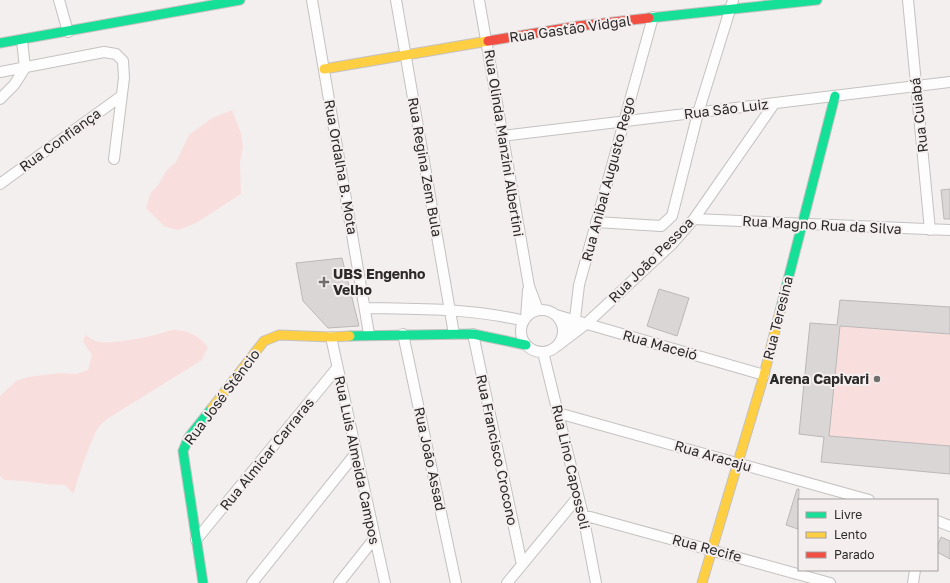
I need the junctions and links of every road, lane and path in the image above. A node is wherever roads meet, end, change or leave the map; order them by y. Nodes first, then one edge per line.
1 (59, 0) edge
2 (240, 0) edge
3 (312, 0) edge
4 (396, 0) edge
5 (479, 0) edge
6 (817, 0) edge
7 (908, 0) edge
8 (732, 5) edge
9 (653, 17) junction
10 (68, 32) junction
11 (22, 40) junction
12 (487, 41) junction
13 (0, 43) edge
14 (406, 55) junction
15 (25, 68) junction
16 (324, 69) junction
17 (0, 72) edge
18 (950, 82) edge
19 (916, 86) junction
20 (835, 96) junction
21 (120, 97) junction
22 (0, 99) edge
23 (774, 104) junction
24 (698, 113) junction
25 (624, 122) junction
26 (502, 136) junction
27 (114, 159) dead end
28 (0, 184) edge
29 (694, 219) junction
30 (596, 222) junction
31 (803, 224) junction
32 (930, 230) junction
33 (950, 230) edge
34 (528, 286) junction
35 (365, 308) junction
36 (449, 310) junction
37 (538, 310) junction
38 (556, 315) junction
39 (575, 319) junction
40 (525, 320) junction
41 (586, 324) junction
42 (369, 334) junction
43 (403, 334) junction
44 (454, 334) junction
45 (473, 334) junction
46 (331, 337) junction
47 (560, 342) junction
48 (526, 345) junction
49 (543, 352) junction
50 (337, 368) junction
51 (764, 375) junction
52 (558, 413) junction
53 (356, 453) junction
54 (737, 463) junction
55 (578, 497) junction
56 (865, 499) edge
57 (583, 515) junction
58 (374, 538) junction
59 (196, 540) junction
60 (712, 549) junction
61 (522, 565) junction
62 (916, 571) edge
63 (203, 583) edge
64 (252, 583) edge
65 (339, 583) edge
66 (385, 583) edge
67 (456, 583) edge
68 (507, 583) edge
69 (596, 583) edge
70 (702, 583) edge
71 (830, 583) edge
72 (914, 583) edge

1 - 10 street
2 - 10 street
3 - 16 street, Rua Ordalha B. Mota
4 - 14 street, Rua Regina Zem Bula
5 - 12 street, Rua Olinda Manzini Albertini
6 - 8 street, Rua Gastão Vidgal
7 - 19 street, Rua Cuiabá
8 - 9 street, Rua Gastão Vidgal
8 - 24 street
9 - 12 street, Rua Gastão Vidgal
9 - 25 street, Rua Anibal Augusto Rego
10 - 11 street
11 - 13 street
11 - 15 street
12 - 14 street, Rua Gastão Vidgal
12 - 26 street, Rua Olinda Manzini Albertini
14 - 16 street, Rua Gastão Vidgal
14 - 36 street, Rua Regina Zem Bula
15 - 17 street
15 - 21 street, Rua Confiança
15 - 22 street
16 - 35 street, Rua Ordalha B. Mota
18 - 19 street, Rua São Luiz
19 - 20 street, Rua São Luiz
19 - 32 street, Rua Cuiabá
20 - 23 street, Rua São Luiz
20 - 31 street, Rua Teresina
21 - 27 street, Rua Confiança
21 - 28 street, Rua Confiança
23 - 24 street, Rua São Luiz
23 - 29 street, Rua João Pessoa
24 - 25 street, Rua São Luiz
24 - 30 street
25 - 26 street, Rua São Luiz
25 - 30 street, Rua Anibal Augusto Rego
26 - 34 street, Rua Olinda Manzini Albertini
29 - 31 street, Rua Magno Rua da Silva
29 - 41 street, Rua João Pessoa
30 - 39 street, Rua Anibal Augusto Rego
31 - 32 street, Rua Magno Rua da Silva
31 - 51 street, Rua Teresina
32 - 33 street, Rua Magno Rua da Silva
34 - 37 street, Rua Olinda Manzini Albertini
34 - 40 street, Rua Olinda Manzini Albertini
35 - 36 street
35 - 42 street, Rua Ordalha B. Mota
36 - 40 street
36 - 44 street, Rua Regina Zem Bula
37 - 38 street
37 - 40 street
38 - 39 street, Rua Maceió
38 - 47 street
39 - 41 street, Rua Maceió
39 - 47 street, Rua Anibal Augusto Rego
40 - 48 street
41 - 47 street, Rua João Pessoa
41 - 51 street, Rua Maceió
42 - 43 street, Rua José Stêncio
42 - 46 street, Rua José Stêncio
43 - 44 street, Rua José Stêncio
43 - 67 street, Rua João Assad
44 - 45 street, Rua José Stêncio
45 - 48 street, Rua José Stêncio
45 - 61 street, Rua Francisco Crocono
46 - 50 street, Rua Luis Almeida Campos
46 - 59 street, Rua José Stêncio
47 - 49 street
48 - 49 street
49 - 52 street, Rua Lino Capossoli
50 - 53 street, Rua Luis Almeida Campos
50 - 59 street, Rua Almicar Carraras
51 - 54 street, Rua Teresina
52 - 54 street, Rua Aracaju
52 - 55 street, Rua Lino Capossoli
53 - 58 street, Rua Luis Almeida Campos
53 - 64 street
54 - 56 street, Rua Aracaju
54 - 60 street, Rua Teresina
55 - 57 street, Rua Lino Capossoli
55 - 61 street
57 - 60 street, Rua Recife
57 - 69 street, Rua Lino Capossoli
58 - 65 street
58 - 66 street, Rua Luis Almeida Campos
59 - 63 street, Rua José Stêncio
60 - 70 street, Rua Teresina
60 - 71 street, Rua Recife
61 - 68 street
62 - 72 street

